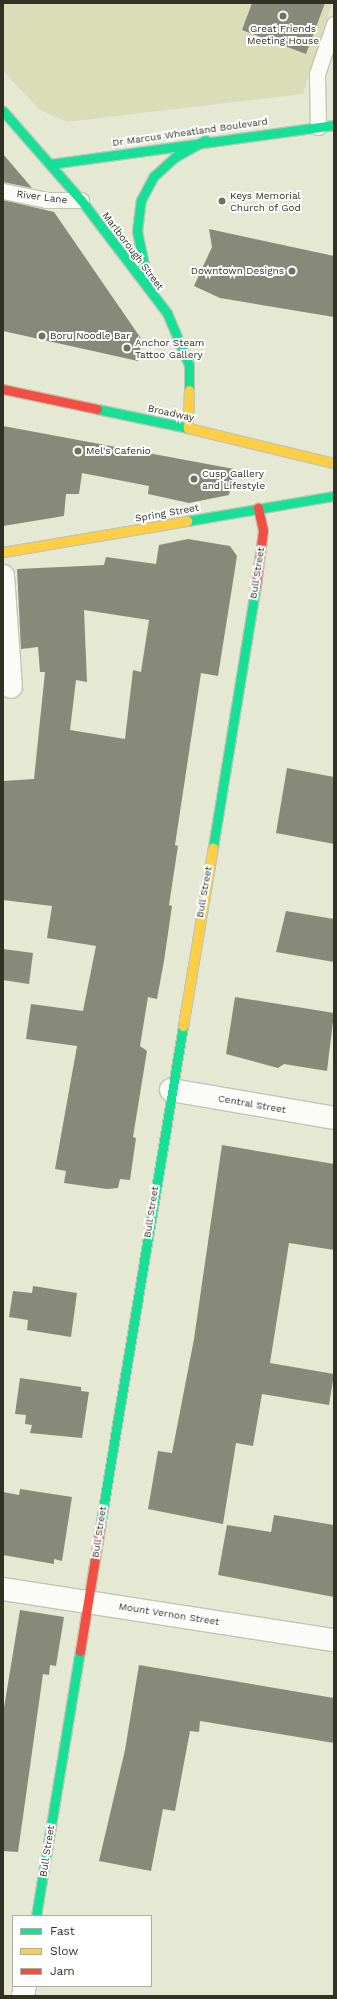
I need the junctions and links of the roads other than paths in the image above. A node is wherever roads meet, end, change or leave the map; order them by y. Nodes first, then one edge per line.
1 (334, 24) edge
2 (3, 111) edge
3 (334, 125) edge
4 (318, 127) junction
5 (206, 140) junction
6 (50, 164) junction
7 (3, 192) edge
8 (80, 200) junction
9 (151, 293) junction
10 (3, 389) edge
11 (188, 428) junction
12 (334, 463) edge
13 (334, 496) edge
14 (258, 508) junction
15 (3, 552) edge
16 (3, 576) edge
17 (11, 687) dead end
18 (171, 1090) junction
19 (334, 1118) edge
20 (3, 1589) edge
21 (88, 1602) junction
22 (334, 1640) edge
23 (36, 1915) edge

1 - 4 lane
2 - 6 street, Marlborough Street
3 - 4 street, Dr Marcus Wheatland Boulevard
4 - 5 street, Dr Marcus Wheatland Boulevard
5 - 6 street, Dr Marcus Wheatland Boulevard
5 - 9 street
6 - 8 street, Marlborough Street
7 - 8 lane, River Lane
8 - 9 street, Marlborough Street
9 - 11 street, Marlborough Street
10 - 11 street, Broadway
11 - 12 street, Broadway
13 - 14 street, Spring Street
14 - 15 street, Spring Street
14 - 18 street, Bull Street
16 - 17 street
18 - 19 street, Central Street
18 - 21 street, Bull Street
20 - 21 street, Mount Vernon Street
21 - 22 street, Mount Vernon Street
21 - 23 street, Bull Street

